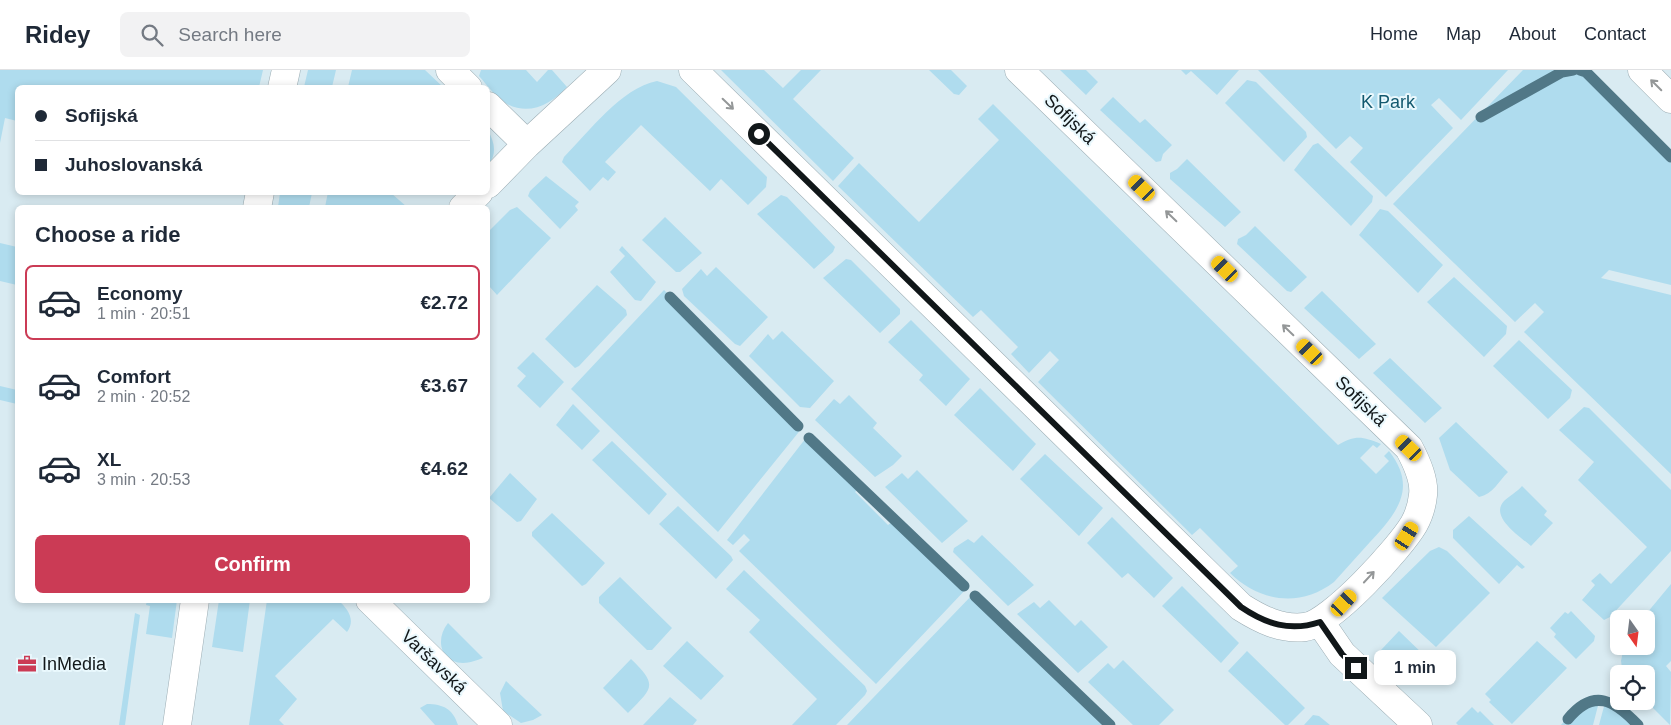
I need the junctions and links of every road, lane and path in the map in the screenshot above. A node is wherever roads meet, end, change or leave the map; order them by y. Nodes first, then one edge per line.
1 (286, 70) edge
2 (450, 70) edge
3 (607, 70) edge
4 (693, 70) edge
5 (1019, 70) edge
6 (1642, 70) edge
7 (283, 85) edge
8 (465, 85) edge
9 (1671, 99) edge
10 (490, 108) edge
11 (527, 144) junction
12 (490, 182) edge
13 (476, 195) edge
14 (467, 205) edge
15 (195, 603) edge
16 (373, 603) edge
17 (1320, 622) junction
18 (177, 725) edge
19 (498, 725) edge
20 (1418, 725) edge

1 - 7 street
2 - 8 street
3 - 11 street
4 -> 17 street, Sofijská
17 -> 5 street, Sofijská
9 -> 6 street
10 - 11 street
11 - 12 street
13 - 14 street
15 - 18 street
16 - 19 street, Varšavská
17 - 20 street

